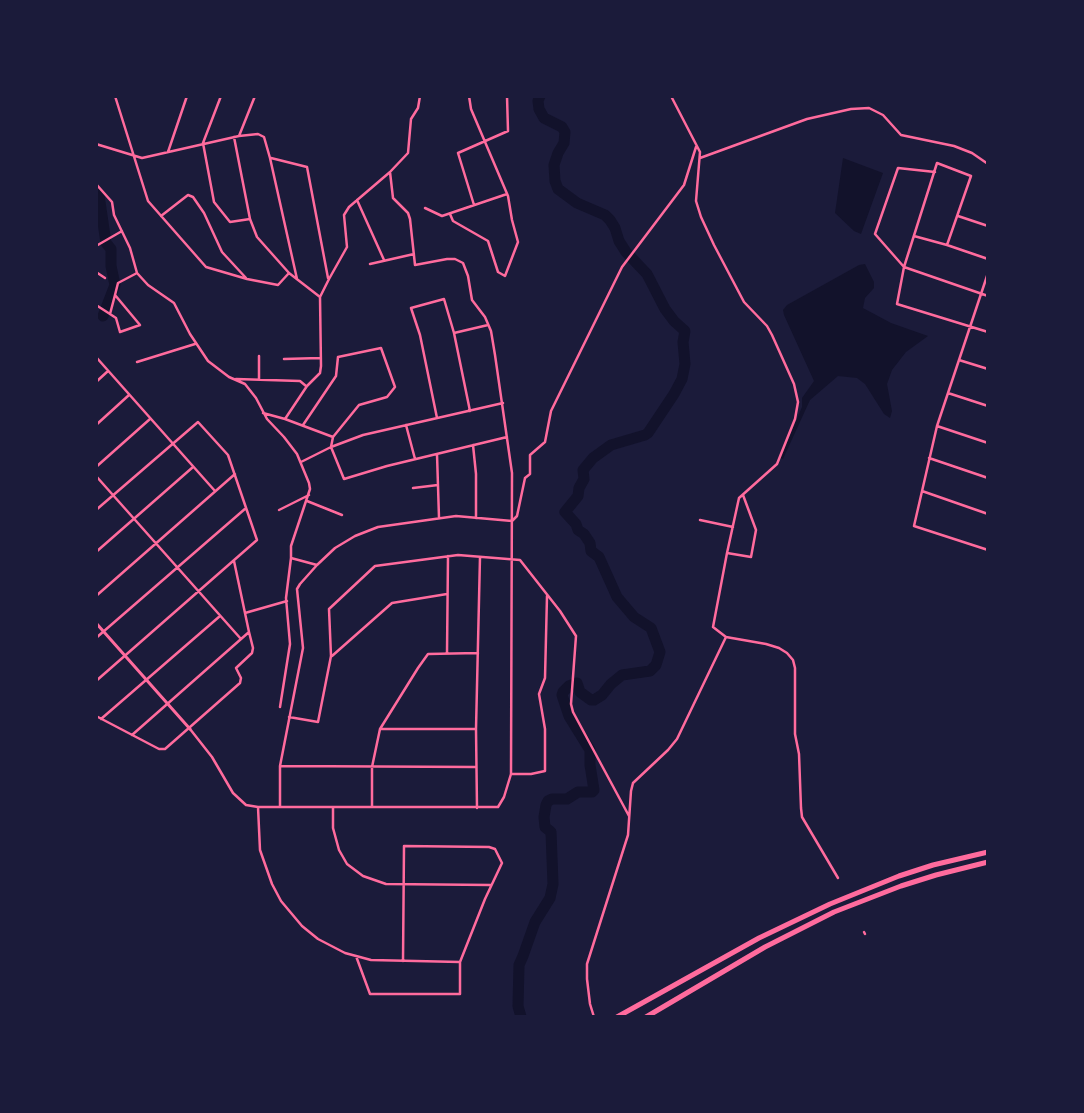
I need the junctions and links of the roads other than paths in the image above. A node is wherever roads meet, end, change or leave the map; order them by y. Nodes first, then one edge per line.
1 (115, 96) edge
2 (187, 96) edge
3 (221, 96) edge
4 (255, 96) edge
5 (420, 96) edge
6 (469, 96) edge
7 (507, 96) edge
8 (671, 96) edge
9 (239, 136) junction
10 (234, 138) junction
11 (485, 141) junction
12 (96, 144) edge
13 (203, 144) junction
14 (696, 145) junction
15 (168, 152) junction
16 (133, 156) junction
17 (270, 158) junction
18 (700, 158) junction
19 (988, 164) edge
20 (390, 172) junction
21 (935, 172) junction
22 (96, 184) edge
23 (508, 194) junction
24 (357, 200) junction
25 (474, 205) junction
26 (425, 208) dead end
27 (450, 214) junction
28 (161, 216) junction
29 (958, 216) junction
30 (250, 219) junction
31 (988, 226) edge
32 (122, 230) junction
33 (914, 236) junction
34 (947, 245) junction
35 (96, 246) edge
36 (414, 254) junction
37 (988, 259) edge
38 (384, 260) junction
39 (370, 264) dead end
40 (904, 267) junction
41 (96, 272) edge
42 (988, 272) edge
43 (137, 273) junction
44 (289, 274) junction
45 (105, 278) dead end
46 (247, 279) junction
47 (298, 279) junction
48 (329, 279) junction
49 (981, 294) junction
50 (115, 295) junction
51 (988, 296) edge
52 (320, 298) junction
53 (96, 306) edge
54 (110, 314) junction
55 (488, 325) junction
56 (970, 326) junction
57 (988, 332) edge
58 (454, 333) junction
59 (195, 344) junction
60 (259, 356) dead end
61 (96, 357) edge
62 (321, 358) junction
63 (284, 359) dead end
64 (959, 360) junction
65 (137, 362) dead end
66 (988, 369) edge
67 (108, 371) junction
68 (235, 379) junction
69 (259, 380) junction
70 (96, 382) edge
71 (306, 386) junction
72 (948, 393) junction
73 (130, 396) junction
74 (503, 403) junction
75 (988, 406) edge
76 (470, 411) junction
77 (263, 413) junction
78 (438, 418) junction
79 (150, 419) junction
80 (285, 419) junction
81 (96, 425) edge
82 (303, 425) junction
83 (406, 425) junction
84 (938, 426) junction
85 (507, 436) junction
86 (333, 437) junction
87 (988, 443) edge
88 (172, 444) junction
89 (473, 445) junction
90 (331, 447) junction
91 (438, 454) junction
92 (929, 458) junction
93 (416, 459) junction
94 (301, 462) junction
95 (96, 467) edge
96 (193, 467) junction
97 (235, 474) junction
98 (96, 476) edge
99 (988, 478) edge
100 (438, 485) junction
101 (413, 488) dead end
102 (215, 491) junction
103 (922, 491) junction
104 (113, 495) junction
105 (309, 495) junction
106 (743, 495) junction
107 (307, 501) junction
108 (246, 508) junction
109 (96, 510) edge
110 (279, 510) dead end
111 (988, 514) edge
112 (342, 515) dead end
113 (439, 518) junction
114 (476, 518) junction
115 (134, 519) junction
116 (700, 520) dead end
117 (512, 521) junction
118 (733, 527) junction
119 (156, 544) junction
120 (988, 550) edge
121 (96, 552) edge
122 (726, 553) junction
123 (448, 556) junction
124 (480, 556) junction
125 (291, 558) junction
126 (512, 558) junction
127 (234, 561) junction
128 (317, 565) junction
129 (177, 567) junction
130 (198, 591) junction
131 (447, 594) junction
132 (548, 595) junction
133 (96, 596) edge
134 (287, 600) junction
135 (245, 613) junction
136 (220, 616) junction
137 (96, 623) edge
138 (104, 631) junction
139 (249, 632) junction
140 (726, 637) junction
141 (96, 638) edge
142 (241, 639) junction
143 (447, 653) junction
144 (478, 653) junction
145 (125, 656) junction
146 (331, 656) junction
147 (147, 680) junction
148 (96, 681) edge
149 (168, 704) junction
150 (280, 706) dead end
151 (96, 716) edge
152 (289, 717) junction
153 (101, 719) junction
154 (190, 728) junction
155 (380, 729) junction
156 (476, 729) junction
157 (132, 735) junction
158 (280, 766) junction
159 (477, 767) junction
160 (372, 768) junction
161 (511, 774) junction
162 (280, 806) junction
163 (258, 807) junction
164 (333, 807) junction
165 (372, 807) junction
166 (477, 808) junction
167 (630, 816) junction
168 (988, 852) edge
169 (988, 862) edge
170 (838, 878) dead end
171 (403, 884) junction
172 (491, 885) junction
173 (356, 956) junction
174 (403, 961) junction
175 (460, 962) junction
176 (594, 1017) edge
177 (617, 1017) edge
178 (646, 1017) edge

1 - 16 street
2 - 15 street
3 - 13 street
4 - 9 street
5 - 20 street
6 - 11 street
7 - 11 street
8 - 14 street
9 - 10 street
9 - 17 street
10 - 13 street
10 - 30 street
11 - 23 street
11 - 25 street
12 - 16 street
13 - 15 street
13 - 30 street
14 - 18 street
14 - 117 street
15 - 16 street
16 - 28 street
17 - 47 street
17 - 48 street
18 - 19 street
18 - 106 street
20 - 24 street
20 - 36 street
21 - 29 street
21 - 33 street
21 - 40 street
22 - 32 street
23 - 25 street
23 - 27 street
24 - 38 street
24 - 48 street
25 - 27 street
26 - 27 street
28 - 46 street
28 - 46 street
29 - 31 street
29 - 34 street
30 - 44 street
32 - 35 street
32 - 43 street
33 - 34 street
33 - 40 street
34 - 37 street
36 - 38 street
36 - 55 street
38 - 39 street
40 - 49 street
40 - 56 street
41 - 45 street
42 - 49 street
43 - 50 street
43 - 59 street
44 - 46 street
44 - 47 street
47 - 52 street
48 - 52 street
49 - 51 street
49 - 56 street
50 - 54 street
50 - 54 street
52 - 62 street
53 - 54 street
55 - 58 street
55 - 74 street
56 - 57 street
56 - 64 street
58 - 76 street
58 - 78 street
59 - 65 street
59 - 68 street
60 - 69 street
61 - 67 street
62 - 63 street
62 - 71 street
64 - 66 street
64 - 72 street
67 - 70 street
67 - 73 street
68 - 69 street
68 - 77 street
69 - 71 street
71 - 80 street
72 - 75 street
72 - 84 street
73 - 79 street
73 - 81 street
74 - 76 street
74 - 85 street
76 - 78 street
77 - 80 street
77 - 94 street
78 - 83 street
79 - 88 street
79 - 95 street
80 - 82 street
82 - 86 street
82 - 86 street
83 - 90 street
83 - 93 street
84 - 87 street
84 - 92 street
85 - 89 street
85 - 117 street
86 - 90 street
88 - 96 street
88 - 97 street
88 - 104 street
89 - 91 street
89 - 114 street
90 - 93 street
90 - 94 street
91 - 93 street
91 - 100 street
92 - 99 street
92 - 103 street
94 - 105 street
96 - 102 street
96 - 115 street
97 - 102 street
97 - 108 street
98 - 104 street
100 - 101 street
100 - 113 street
102 - 119 street
103 - 111 street
103 - 120 street
104 - 109 street
104 - 115 street
105 - 107 street
105 - 110 street
106 - 118 street
106 - 122 street
107 - 112 street
107 - 125 street
108 - 127 street
108 - 129 street
113 - 114 street
113 - 128 street
114 - 117 street
115 - 119 street
115 - 121 street
116 - 118 street
117 - 126 street
118 - 122 street
119 - 129 street
119 - 133 street
122 - 140 street
123 - 124 street
123 - 131 street
123 - 146 street
124 - 126 street
124 - 144 street
125 - 128 street
125 - 134 street
126 - 132 street
126 - 161 street
127 - 130 street
127 - 135 street
128 - 152 street
129 - 130 street
129 - 138 street
130 - 136 street
130 - 145 street
131 - 143 street
131 - 146 street
132 - 161 street
132 - 167 street
134 - 135 street
134 - 150 street
135 - 139 street
136 - 142 street
136 - 147 street
137 - 138 street
138 - 141 street
138 - 145 street
139 - 142 street
139 - 154 street
140 - 167 street
140 - 170 street
142 - 149 street
143 - 144 street
143 - 155 street
144 - 156 street
145 - 147 street
145 - 148 street
146 - 152 street
147 - 149 street
147 - 153 street
149 - 154 street
149 - 157 street
151 - 153 street
152 - 158 street
153 - 157 street
154 - 157 street
154 - 163 street
155 - 156 street
155 - 160 street
156 - 159 street
158 - 160 street
158 - 162 street
159 - 160 street
159 - 166 street
160 - 165 street
161 - 166 street
162 - 163 street
162 - 164 street
163 - 173 street
164 - 165 street
164 - 171 street
165 - 166 street
167 - 176 street
168 - 177 highway
169 - 178 highway
171 - 172 street
171 - 172 street
171 - 174 street
172 - 175 street
173 - 174 street
173 - 175 street
174 - 175 street

